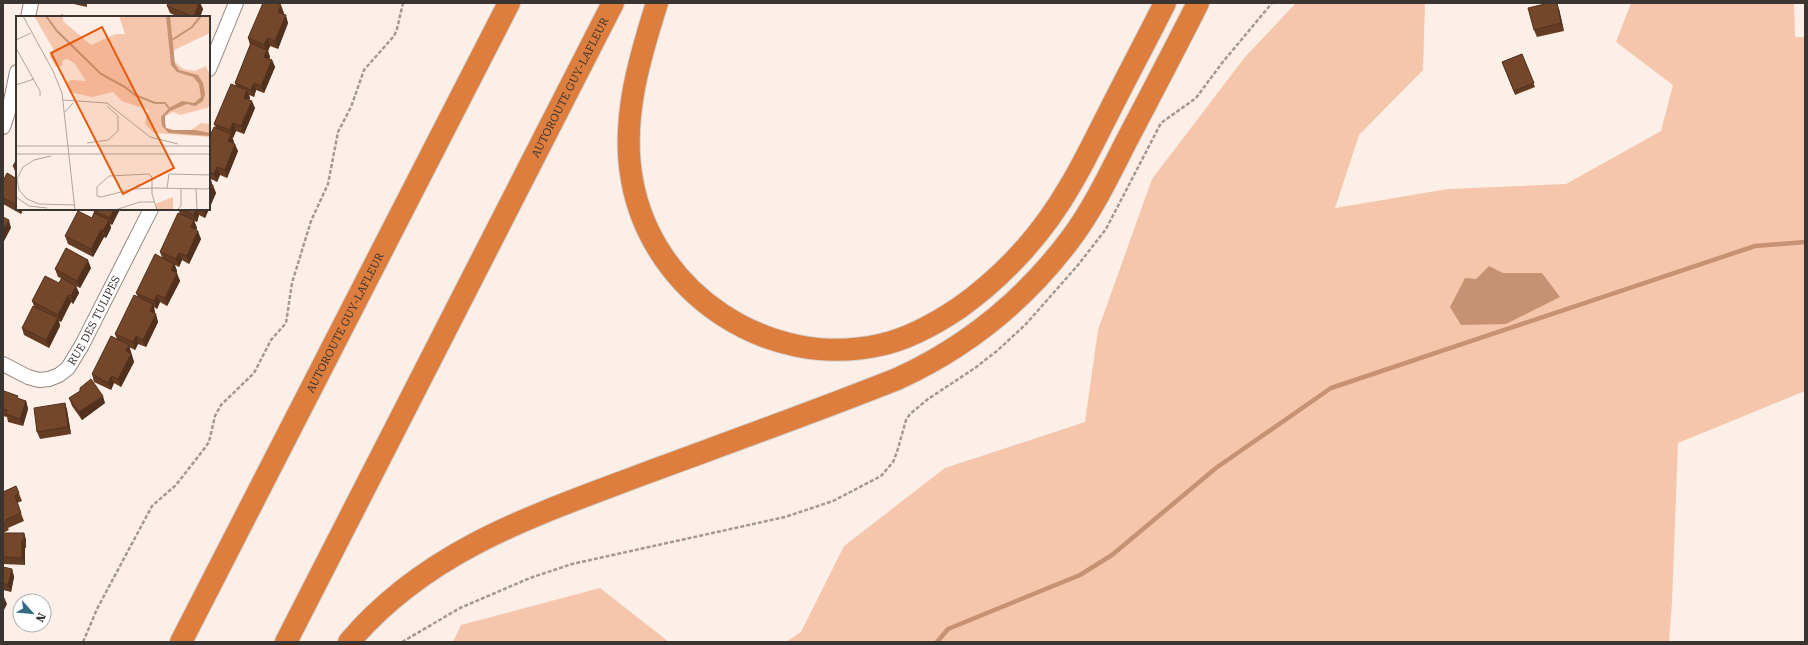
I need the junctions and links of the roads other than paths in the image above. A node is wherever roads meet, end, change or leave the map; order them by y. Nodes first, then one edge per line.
1 (31, 3) edge
2 (236, 3) edge
3 (509, 3) edge
4 (613, 3) edge
5 (657, 3) edge
6 (1165, 3) edge
7 (1198, 3) edge
8 (28, 16) edge
9 (210, 67) edge
10 (16, 77) edge
11 (3, 127) edge
12 (150, 210) edge
13 (3, 364) edge
14 (181, 642) edge
15 (286, 642) edge
16 (349, 642) edge

1 - 8 street
2 - 9 street
3 - 14 highway, AUTOROUTE GUY-LAFLEUR
4 - 15 highway, AUTOROUTE GUY-LAFLEUR
5 - 6 highway
7 - 16 highway
10 - 11 street
12 - 13 street, RUE DES TULIPES

